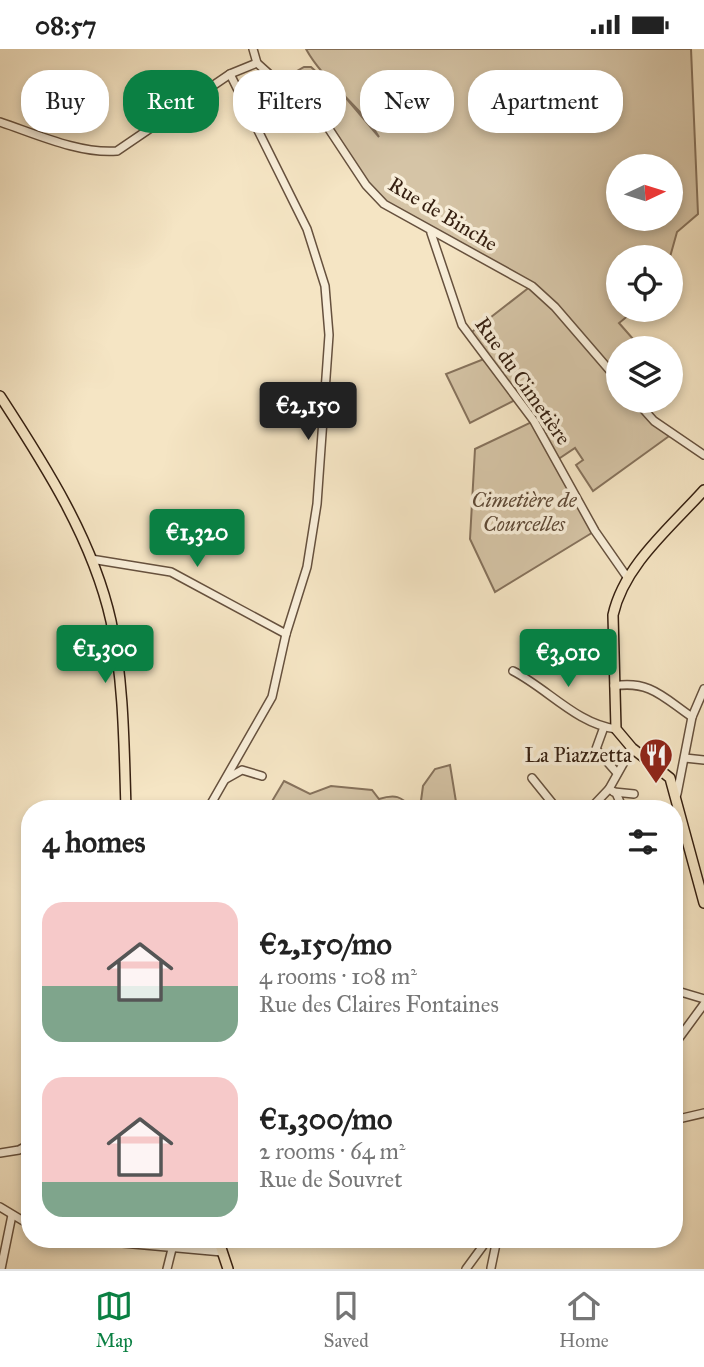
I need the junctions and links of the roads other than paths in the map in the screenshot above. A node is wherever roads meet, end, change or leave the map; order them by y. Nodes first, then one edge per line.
1 (253, 49) edge
2 (257, 63) junction
3 (230, 74) junction
4 (0, 122) edge
5 (431, 233) junction
6 (606, 366) edge
7 (0, 396) edge
8 (647, 413) edge
9 (704, 455) edge
10 (704, 490) edge
11 (91, 559) junction
12 (627, 577) junction
13 (286, 634) junction
14 (513, 671) dead end
15 (614, 686) junction
16 (704, 689) edge
17 (692, 717) junction
18 (604, 727) junction
19 (616, 729) junction
20 (632, 748) junction
21 (685, 758) junction
22 (704, 760) edge
23 (617, 773) junction
24 (262, 776) dead end
25 (533, 778) dead end
26 (226, 779) junction
27 (611, 790) junction
28 (634, 794) dead end
29 (677, 795) junction
30 (127, 800) edge
31 (213, 800) edge
32 (550, 800) edge
33 (600, 800) edge
34 (617, 800) edge
35 (678, 800) edge
36 (683, 819) edge
37 (704, 904) edge
38 (683, 993) edge
39 (704, 999) edge
40 (704, 1005) edge
41 (683, 1033) edge
42 (704, 1113) edge
43 (683, 1118) edge
44 (21, 1149) edge
45 (0, 1153) edge
46 (0, 1207) edge
47 (12, 1216) junction
48 (21, 1220) edge
49 (163, 1248) edge
50 (221, 1248) edge
51 (481, 1248) edge
52 (495, 1248) edge
53 (172, 1249) junction
54 (222, 1252) junction
55 (490, 1268) edge
56 (1, 1269) edge
57 (167, 1269) edge
58 (228, 1269) edge
59 (466, 1269) edge

1 - 2 street
2 - 3 street
2 - 5 street, Rue de Binche
3 - 4 street
3 - 13 street
5 - 6 street, Rue de Binche
5 - 12 street, Rue du Cimetière
7 - 11 main road
8 - 9 street
10 - 12 main road
11 - 13 street
11 - 30 main road
12 - 15 main road
13 - 26 street
14 - 18 street
15 - 17 street
15 - 19 main road
16 - 17 street
17 - 21 street
18 - 19 street
18 - 23 street
19 - 20 main road
20 - 23 street
20 - 29 main road
21 - 22 street
21 - 29 street
23 - 27 street
24 - 26 street
25 - 32 street
26 - 31 street
27 - 28 street
27 - 33 street
27 - 34 street
29 - 35 main road
36 - 37 main road
38 - 39 street
40 - 41 street
42 - 43 street
44 - 45 street
46 - 47 street
47 - 48 street
47 - 56 street
49 - 53 street
50 - 54 main road
51 - 59 street
52 - 55 street
53 - 54 street
53 - 57 street
54 - 58 main road

